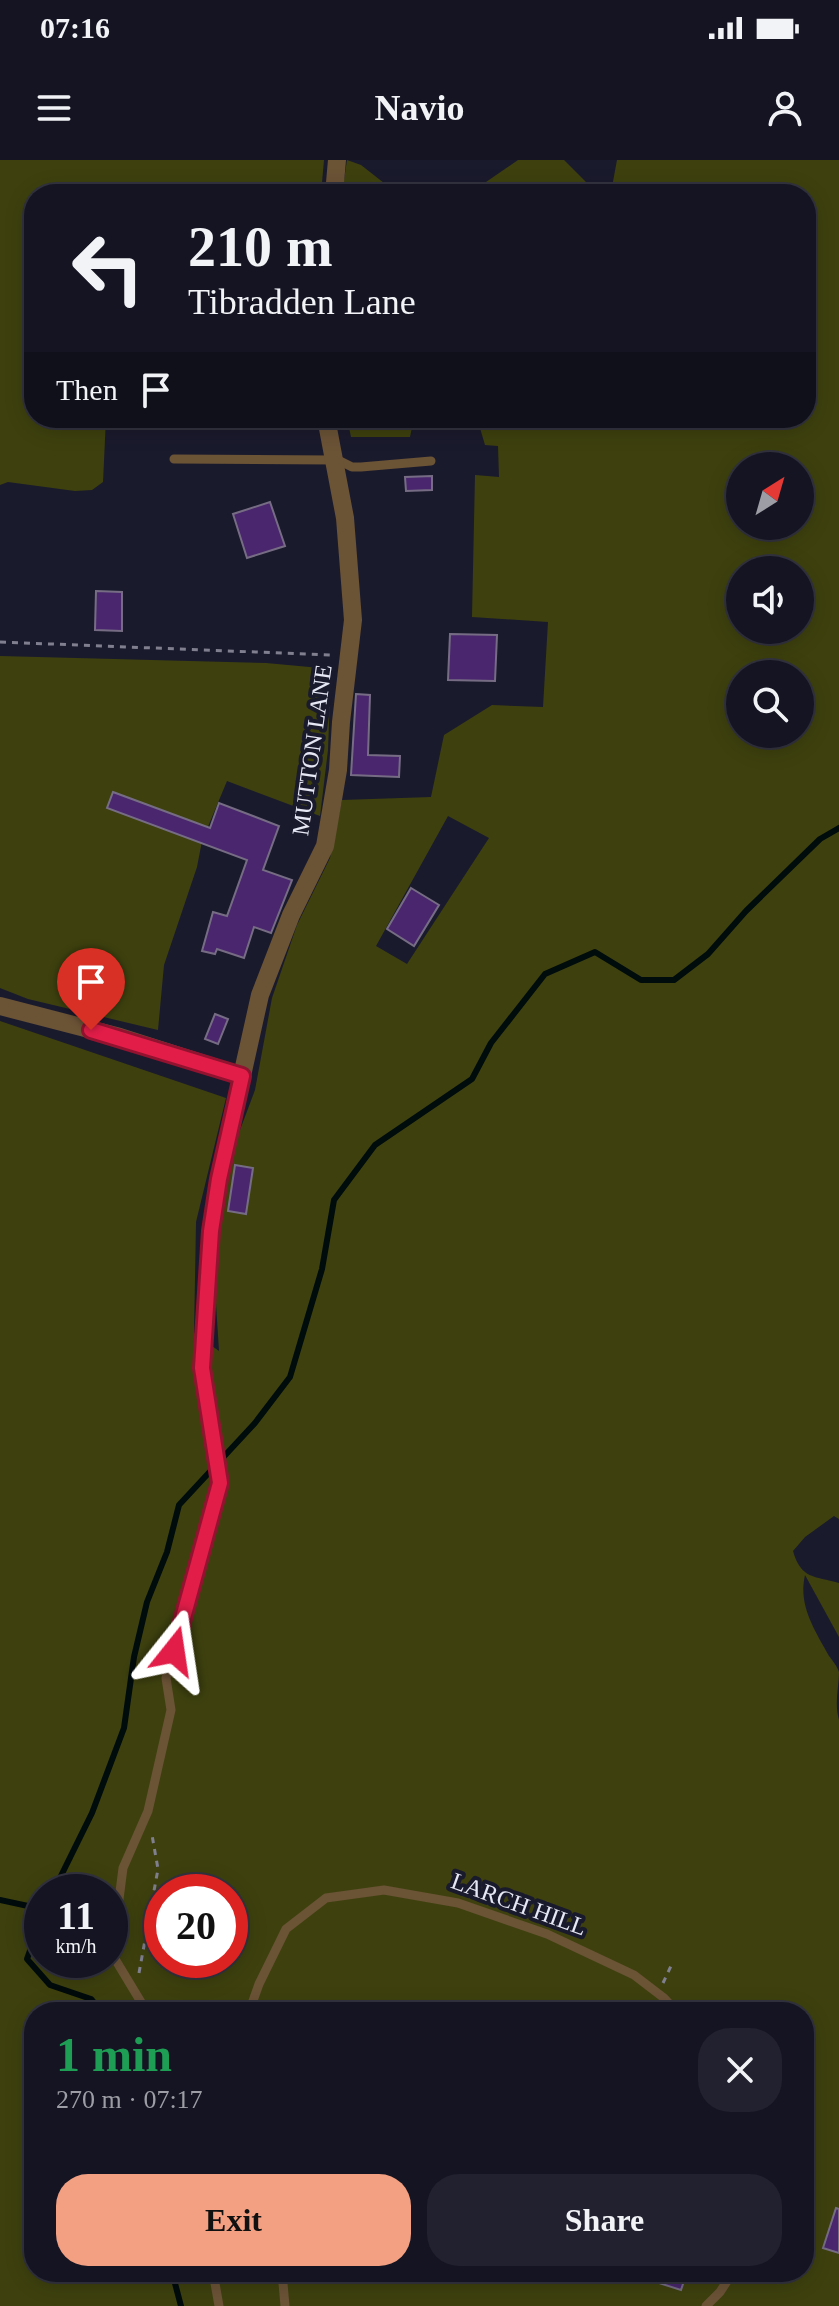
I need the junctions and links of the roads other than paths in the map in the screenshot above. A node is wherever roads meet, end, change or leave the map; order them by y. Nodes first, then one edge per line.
1 (337, 160) edge
2 (335, 184) edge
3 (328, 428) edge
4 (334, 458) junction
5 (174, 459) dead end
6 (431, 461) dead end
7 (0, 1006) edge
8 (242, 1076) junction
9 (206, 1394) joint
10 (140, 2002) edge
11 (253, 2002) edge
12 (668, 2002) edge
13 (215, 2282) edge
14 (283, 2282) edge
15 (726, 2282) edge
16 (219, 2306) edge
17 (285, 2306) edge
18 (706, 2306) edge

1 - 2 street
3 - 4 street, MUTTON LANE
4 - 5 lane
4 - 6 lane
4 - 8 street, MUTTON LANE
7 - 8 street
8 - 9 street
9 - 10 lane
11 - 12 lane, LARCH HILL
13 - 16 lane
14 - 17 lane
15 - 18 lane

